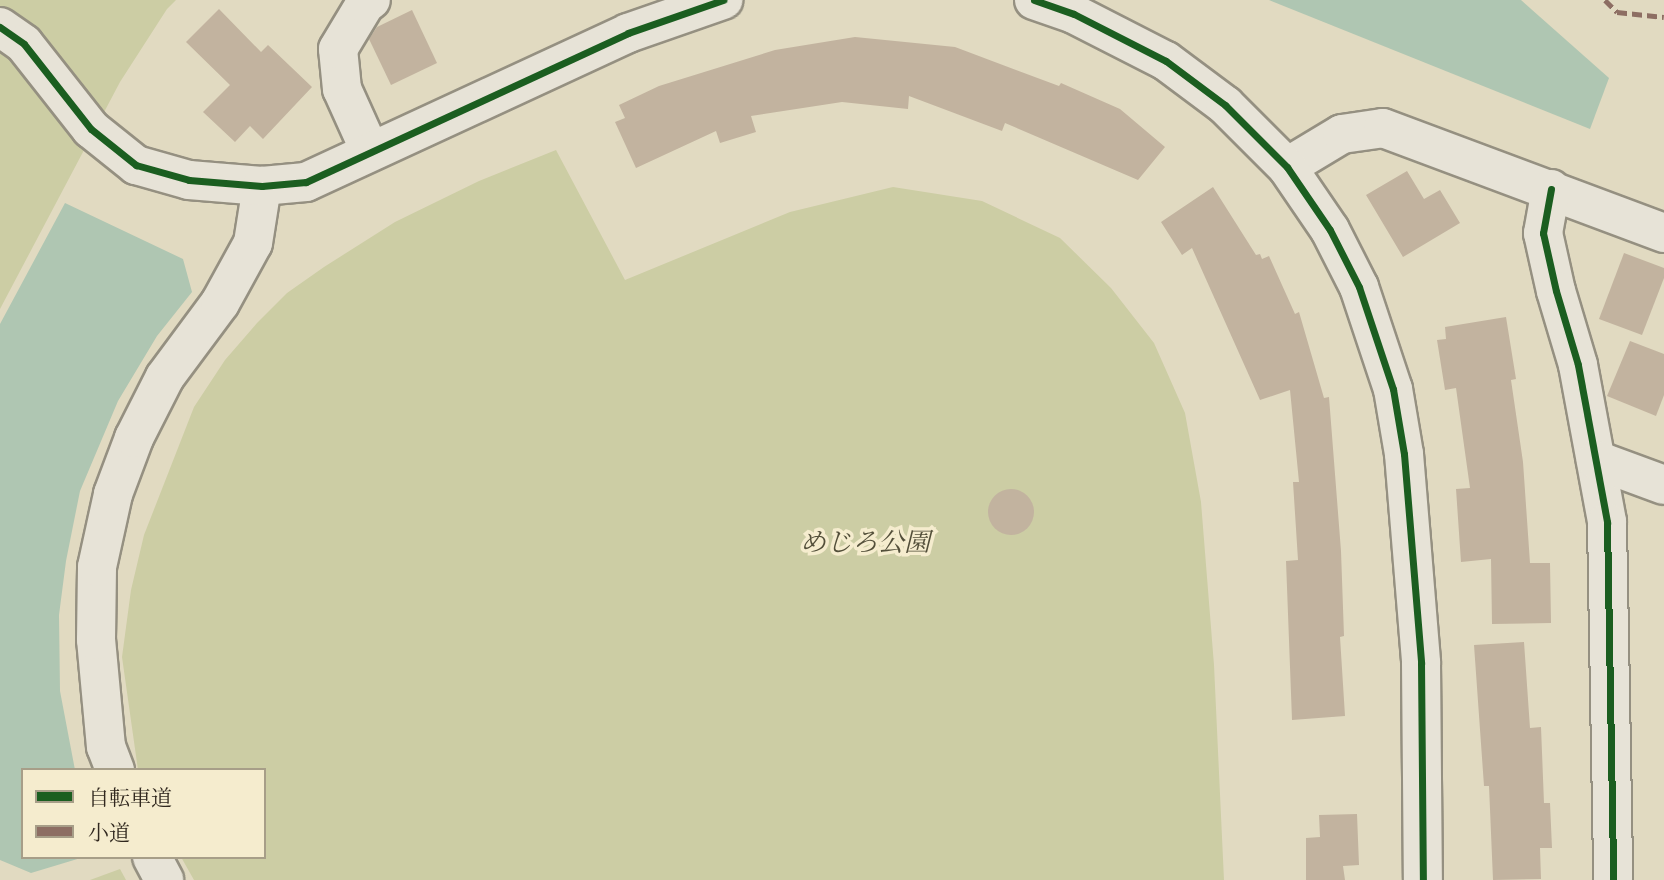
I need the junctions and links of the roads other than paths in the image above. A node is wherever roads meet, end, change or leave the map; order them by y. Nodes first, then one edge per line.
1 (371, 0) edge
2 (723, 0) edge
3 (1034, 0) edge
4 (0, 27) edge
5 (370, 151) junction
6 (1287, 167) junction
7 (262, 186) junction
8 (1551, 189) junction
9 (1664, 233) edge
10 (1596, 460) junction
11 (1664, 485) edge
12 (114, 768) edge
13 (153, 859) edge
14 (164, 880) edge
15 (1423, 880) edge
16 (1613, 880) edge

1 - 5 street
2 - 5 street
3 - 6 street
4 - 7 street
5 - 7 street
6 - 8 street
6 - 15 street
7 - 12 street
8 - 9 street
8 - 10 street
10 - 11 street
10 - 16 street
13 - 14 street

